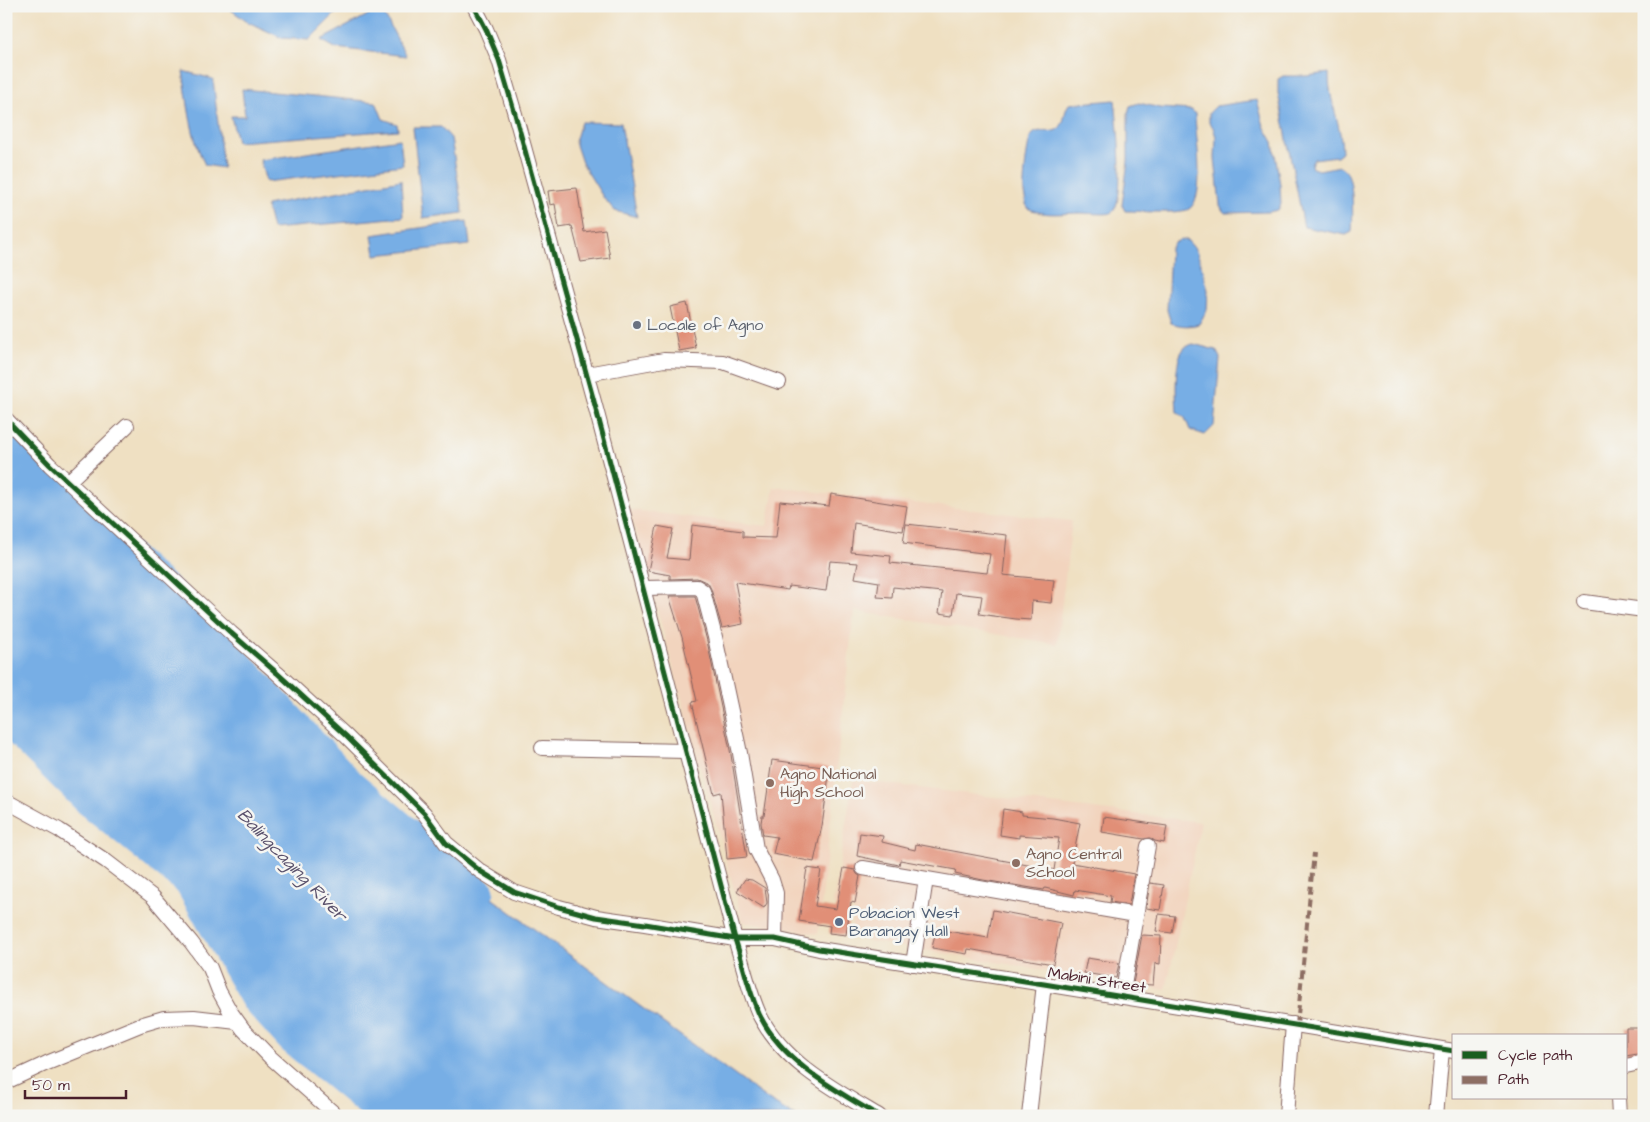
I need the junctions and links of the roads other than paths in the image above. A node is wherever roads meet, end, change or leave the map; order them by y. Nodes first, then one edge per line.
1 (474, 6) edge
2 (587, 374) junction
3 (779, 382) dead end
4 (6, 419) edge
5 (128, 426) dead end
6 (69, 481) junction
7 (643, 588) junction
8 (1584, 602) dead end
9 (1644, 610) edge
10 (542, 748) dead end
11 (686, 751) junction
12 (6, 801) edge
13 (1148, 846) dead end
14 (863, 868) dead end
15 (926, 879) junction
16 (1136, 915) junction
17 (735, 939) junction
18 (775, 939) junction
19 (913, 964) junction
20 (1044, 984) junction
21 (1122, 997) junction
22 (237, 1022) junction
23 (1293, 1024) junction
24 (1448, 1051) edge
25 (1644, 1062) edge
26 (1628, 1066) edge
27 (6, 1082) edge
28 (1618, 1100) edge
29 (337, 1116) edge
30 (879, 1116) edge
31 (1029, 1116) edge
32 (1286, 1116) edge
33 (1436, 1116) edge
34 (1619, 1116) edge

1 - 2 street
2 - 3 street
2 - 7 street
4 - 6 street, Mabini Street
5 - 6 street
6 - 17 street, Mabini Street
7 - 11 street
7 - 18 street
8 - 9 street
10 - 11 street
11 - 17 street
12 - 22 street
13 - 16 street
14 - 15 street
15 - 16 street
15 - 19 street
16 - 21 street
17 - 18 street, Mabini Street
17 - 30 street
18 - 19 street, Mabini Street
19 - 20 street, Mabini Street
20 - 21 street, Mabini Street
20 - 31 street
21 - 23 street, Mabini Street
22 - 27 street
22 - 29 street
23 - 24 street, Mabini Street
23 - 32 street
24 - 33 street
25 - 26 street
28 - 34 street

